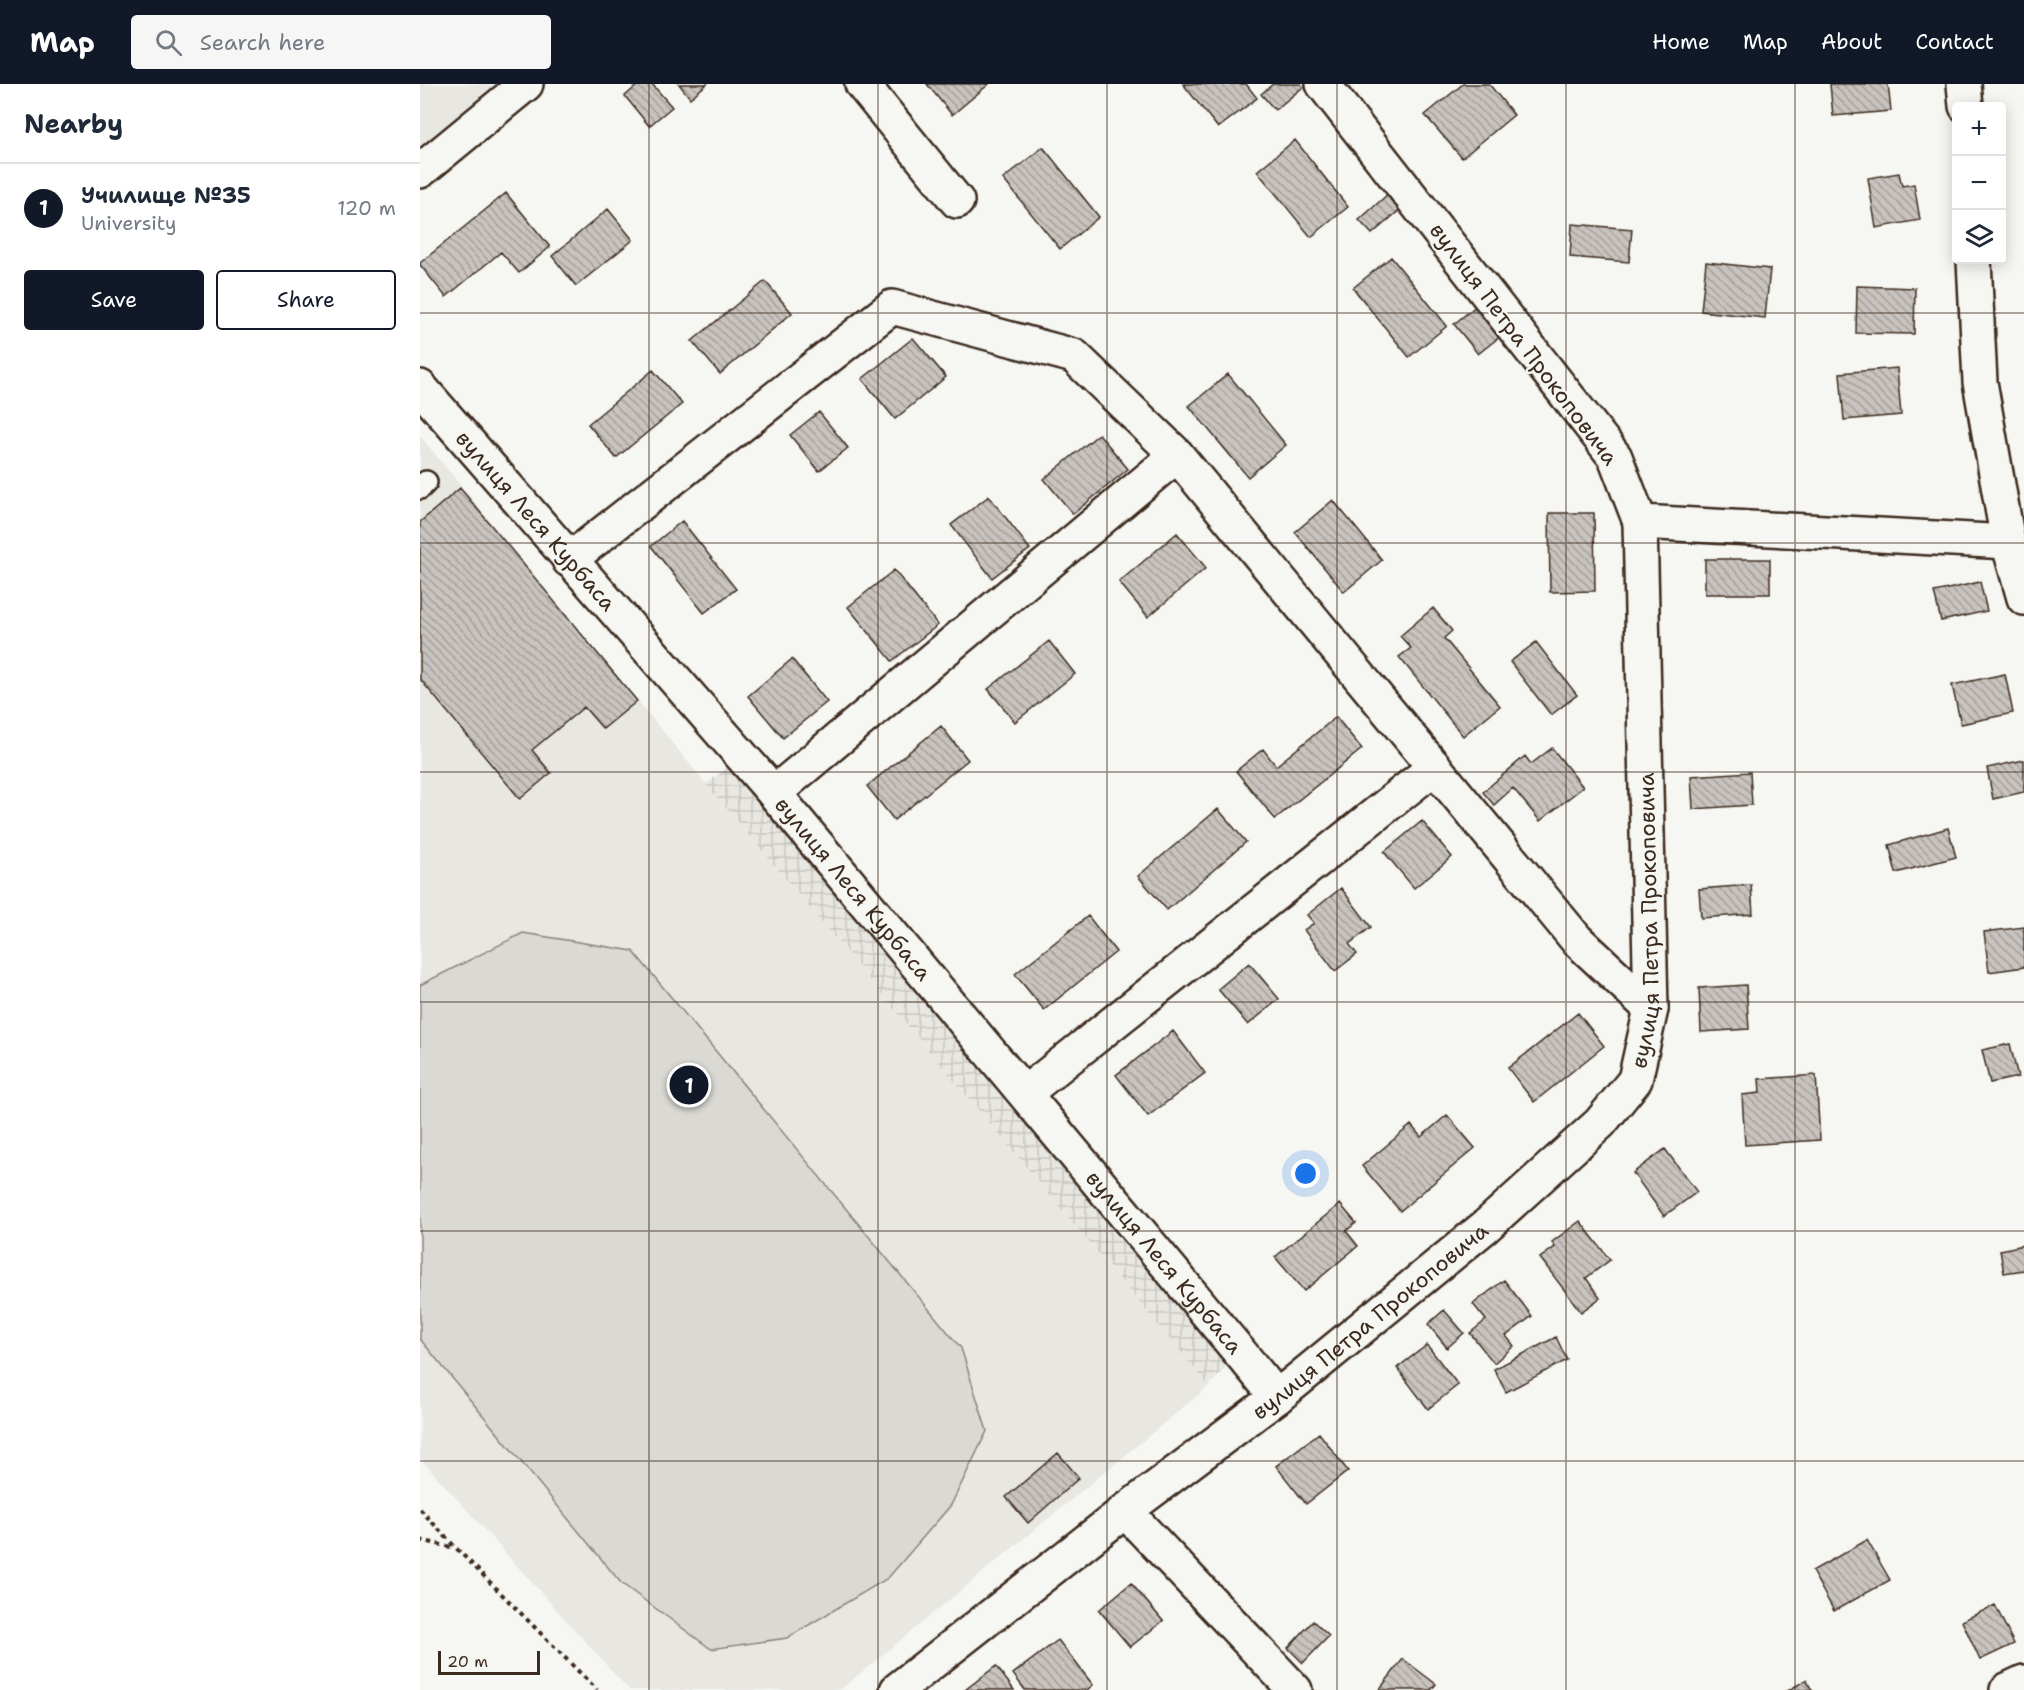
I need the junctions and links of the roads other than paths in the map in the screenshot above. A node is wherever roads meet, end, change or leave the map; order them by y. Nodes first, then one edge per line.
1 (526, 84) edge
2 (862, 84) edge
3 (1323, 84) edge
4 (1964, 84) edge
5 (1965, 102) edge
6 (420, 171) edge
7 (957, 201) dead end
8 (1974, 264) edge
9 (420, 387) edge
10 (1177, 456) junction
11 (1640, 522) junction
12 (2008, 542) junction
13 (569, 560) junction
14 (2024, 597) edge
15 (1435, 767) junction
16 (774, 793) junction
17 (1651, 1009) junction
18 (1024, 1093) junction
19 (1277, 1397) junction
20 (1125, 1511) junction
21 (2024, 1682) edge
22 (897, 1690) edge
23 (1295, 1690) edge
24 (2007, 1690) edge

1 - 6 street
2 - 7 street
3 - 11 street, вулиця Петра Прокоповича
4 - 5 street
8 - 12 street
9 - 13 street, вулиця Леся Курбаса
10 - 13 street
10 - 15 street
10 - 16 street
11 - 12 street
11 - 17 street, вулиця Петра Прокоповича
12 - 14 street
13 - 16 street, вулиця Леся Курбаса
15 - 17 street
15 - 18 street
16 - 18 street, вулиця Леся Курбаса
17 - 19 street, вулиця Петра Прокоповича
18 - 19 street, вулиця Леся Курбаса
19 - 20 street, вулиця Петра Прокоповича
20 - 22 street, вулиця Петра Прокоповича
20 - 23 street
21 - 24 street

